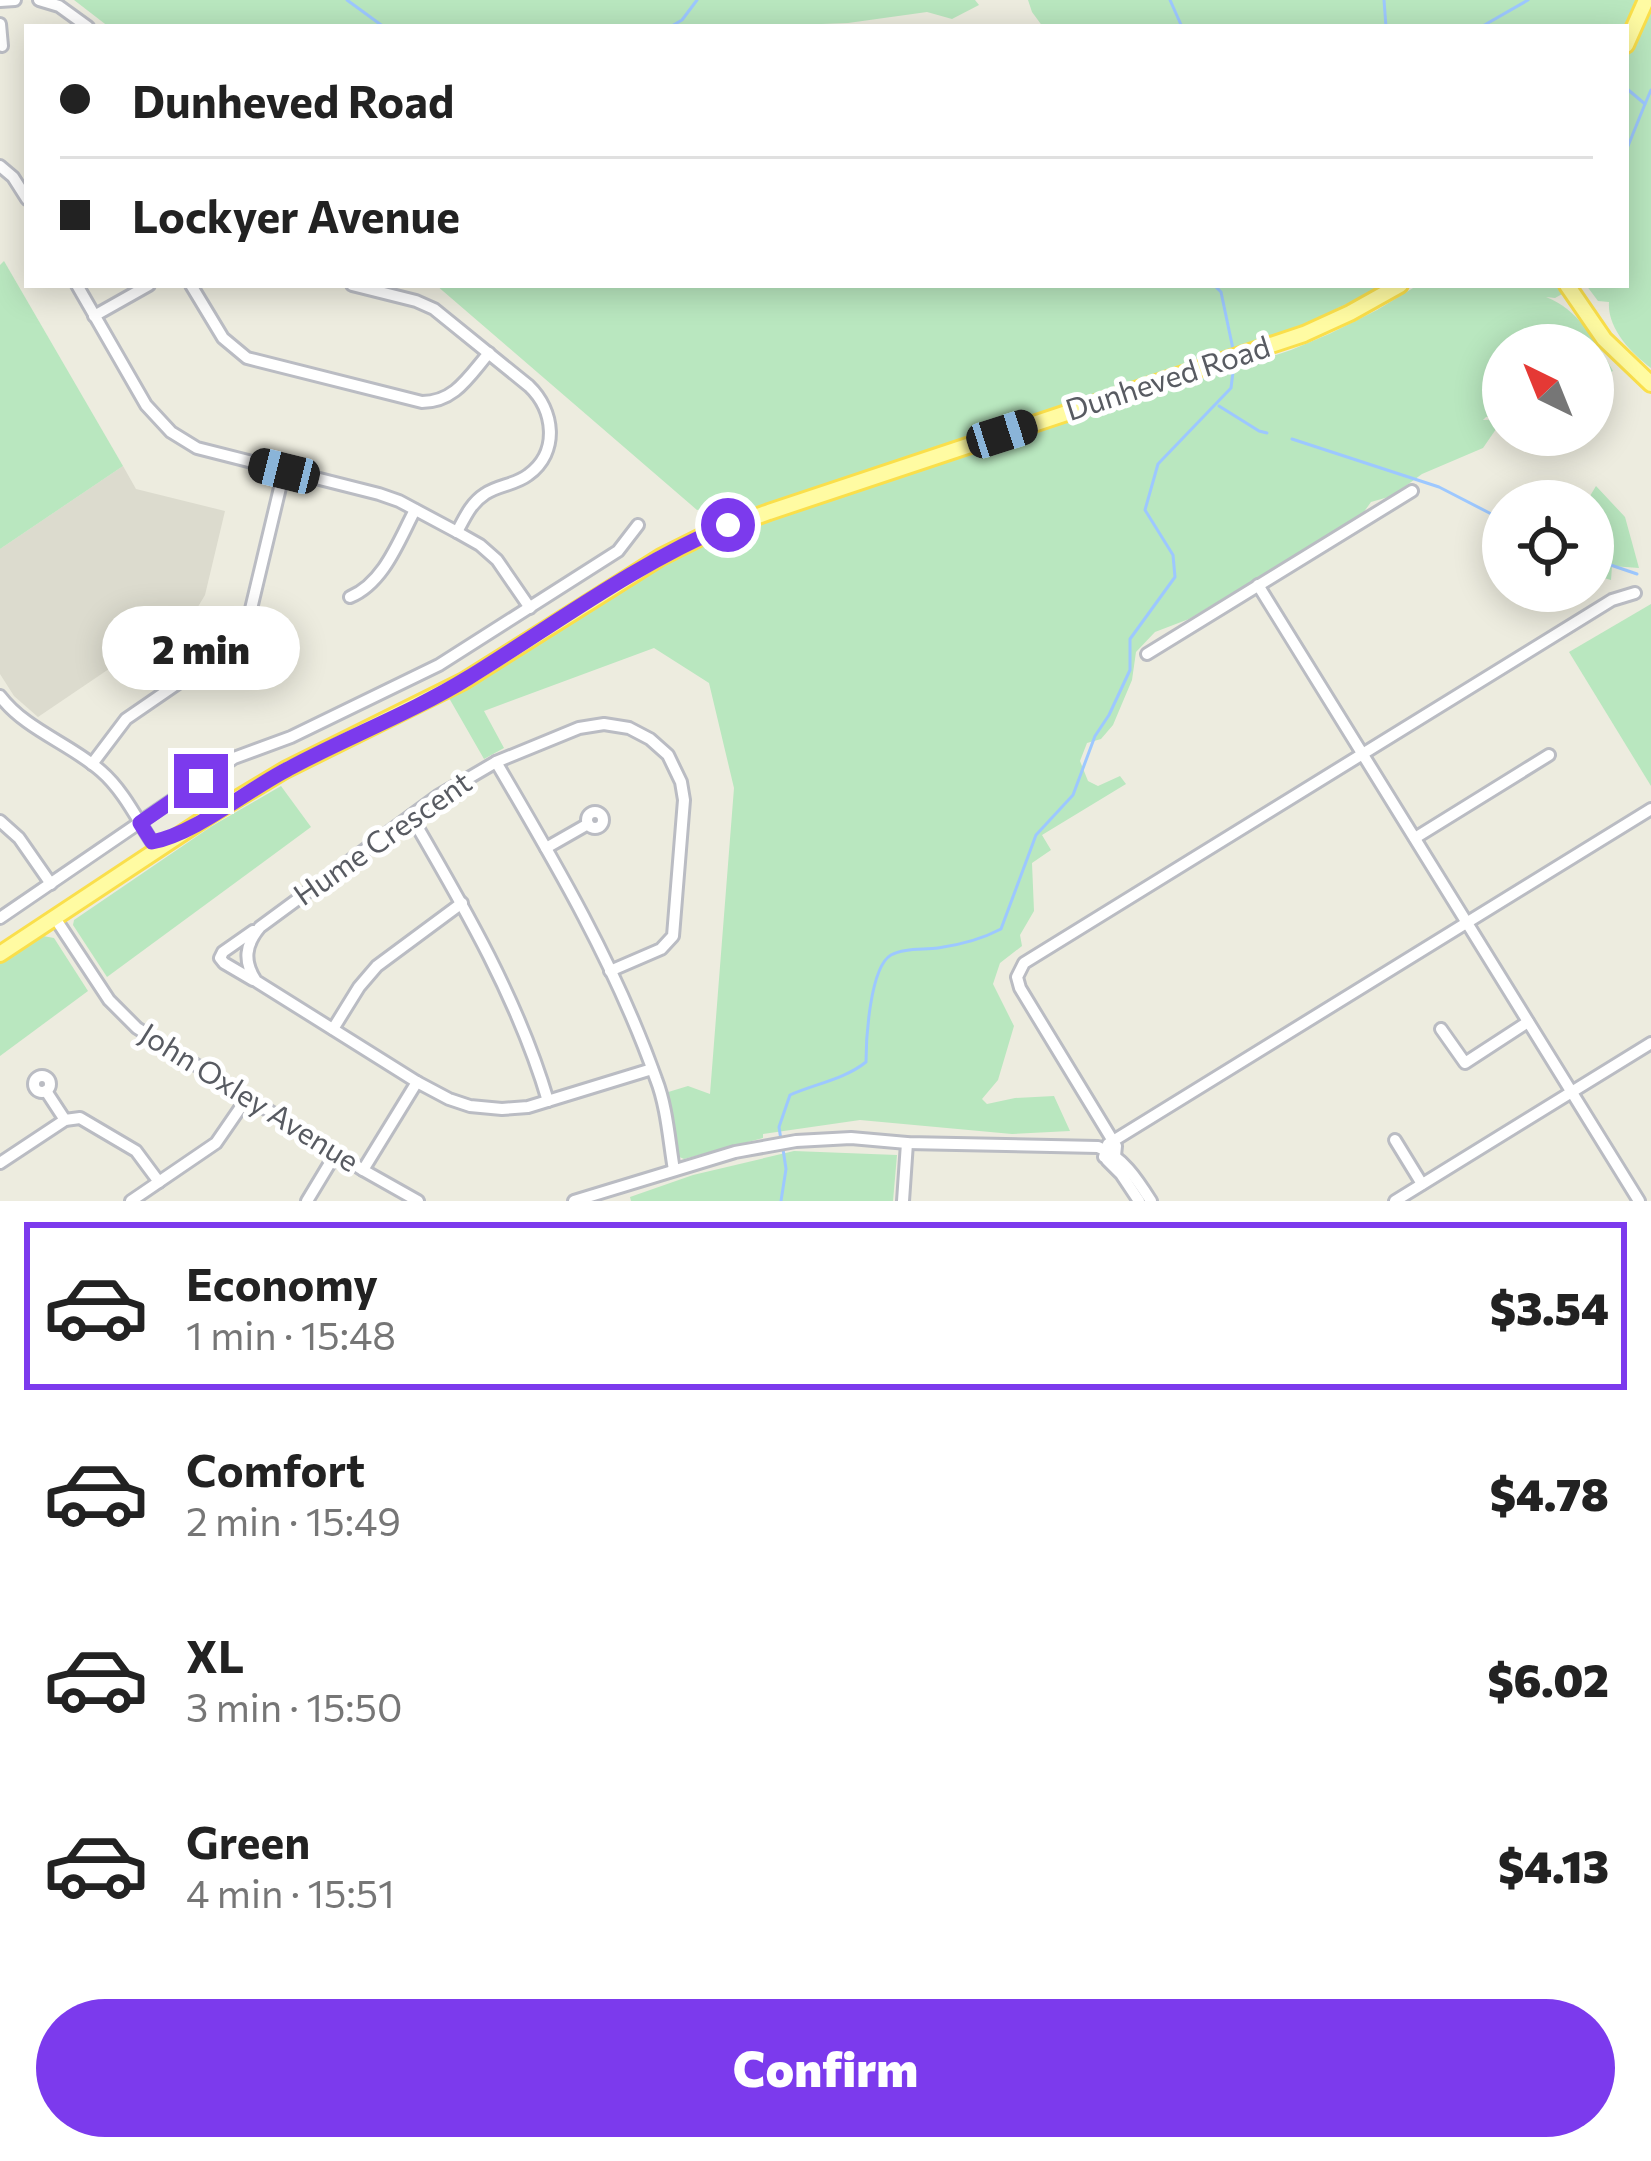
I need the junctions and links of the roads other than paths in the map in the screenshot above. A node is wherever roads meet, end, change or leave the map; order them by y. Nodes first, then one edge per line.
1 (15, 0) edge
2 (39, 0) edge
3 (1646, 0) edge
4 (0, 1) edge
5 (0, 24) edge
6 (84, 24) edge
7 (1629, 38) edge
8 (2, 46) edge
9 (0, 166) edge
10 (24, 194) edge
11 (79, 288) edge
12 (144, 288) edge
13 (193, 288) edge
14 (363, 288) edge
15 (1394, 288) edge
16 (1569, 288) edge
17 (94, 316) junction
18 (489, 353) junction
19 (1651, 384) edge
20 (284, 471) junction
21 (1412, 490) dead end
22 (415, 509) junction
23 (638, 525) dead end
24 (457, 532) junction
25 (1258, 585) junction
26 (1635, 593) dead end
27 (350, 597) dead end
28 (530, 608) junction
29 (1147, 654) dead end
30 (0, 696) edge
31 (1362, 753) junction
32 (1549, 755) dead end
33 (496, 761) junction
34 (92, 764) junction
35 (285, 770) junction
36 (1651, 809) edge
37 (411, 815) junction
38 (0, 821) edge
39 (140, 823) junction
40 (588, 824) dead end
41 (174, 838) junction
42 (1415, 838) junction
43 (152, 842) junction
44 (547, 848) junction
45 (143, 859) junction
46 (51, 884) junction
47 (462, 903) junction
48 (52, 914) junction
49 (0, 917) edge
50 (1467, 922) junction
51 (260, 927) junction
52 (0, 949) edge
53 (610, 971) junction
54 (256, 981) junction
55 (1528, 1022) junction
56 (333, 1029) junction
57 (1441, 1029) dead end
58 (1651, 1043) edge
59 (652, 1069) junction
60 (417, 1082) junction
61 (46, 1091) dead end
62 (1571, 1092) junction
63 (248, 1098) junction
64 (548, 1101) junction
65 (65, 1120) junction
66 (1395, 1140) dead end
67 (907, 1143) junction
68 (1110, 1153) junction
69 (336, 1154) junction
70 (0, 1162) edge
71 (363, 1170) junction
72 (674, 1170) junction
73 (159, 1182) junction
74 (1422, 1184) junction
75 (621, 1186) junction
76 (1412, 1196) edge
77 (131, 1201) edge
78 (307, 1201) edge
79 (418, 1201) edge
80 (574, 1201) edge
81 (626, 1201) edge
82 (903, 1201) edge
83 (1139, 1201) edge
84 (1151, 1201) edge
85 (1395, 1201) edge
86 (1639, 1201) edge

1 - 4 street
2 - 6 street
3 - 7 main road
5 - 8 street
9 - 10 street
11 - 17 street
12 - 17 street
13 - 18 street
14 - 18 street
15 - 35 main road, Dunheved Road
16 - 19 main road
17 - 20 street
18 - 24 street
20 - 22 street
20 - 34 street
21 - 25 street
22 - 24 street
22 - 27 street
23 - 28 street
24 - 28 street
25 - 29 street
25 - 31 street
26 - 31 street
28 - 39 street
30 - 34 street
31 - 42 street
31 - 68 street
32 - 42 street
33 - 37 street, Hume Crescent
33 - 44 street
33 - 53 street, Hume Crescent
34 - 39 street
35 - 41 main road, Dunheved Road
35 - 43 main road, Dunheved Road
36 - 50 street
37 - 47 street
37 - 51 street, Hume Crescent
38 - 46 street
39 - 43 street
39 - 46 street
40 - 44 street
41 - 43 main road
41 - 45 main road, Dunheved Road
42 - 50 street
43 - 45 main road
43 - 48 main road, Dunheved Road
44 - 53 street
45 - 48 main road, Dunheved Road
46 - 49 street
47 - 56 street
47 - 64 street
48 - 52 main road, Dunheved Road
48 - 63 street, John Oxley Avenue
50 - 55 street
50 - 68 street
51 - 54 street
51 - 54 street, Hume Crescent
53 - 59 street
54 - 56 street, Hume Crescent
55 - 57 street
55 - 62 street
56 - 60 street, Hume Crescent
58 - 62 street
59 - 64 street, Hume Crescent
59 - 72 street
60 - 64 street, Hume Crescent
60 - 71 street
61 - 65 street
62 - 74 street
62 - 86 street
63 - 69 street, John Oxley Avenue
63 - 73 street
65 - 70 street
65 - 73 street
66 - 74 street
67 - 68 street
67 - 72 street
67 - 82 street
68 - 83 street
68 - 84 street
69 - 71 street, John Oxley Avenue
69 - 78 street
71 - 79 street, John Oxley Avenue
72 - 75 street
73 - 77 street
74 - 76 street
75 - 80 street
75 - 81 street
76 - 85 street

